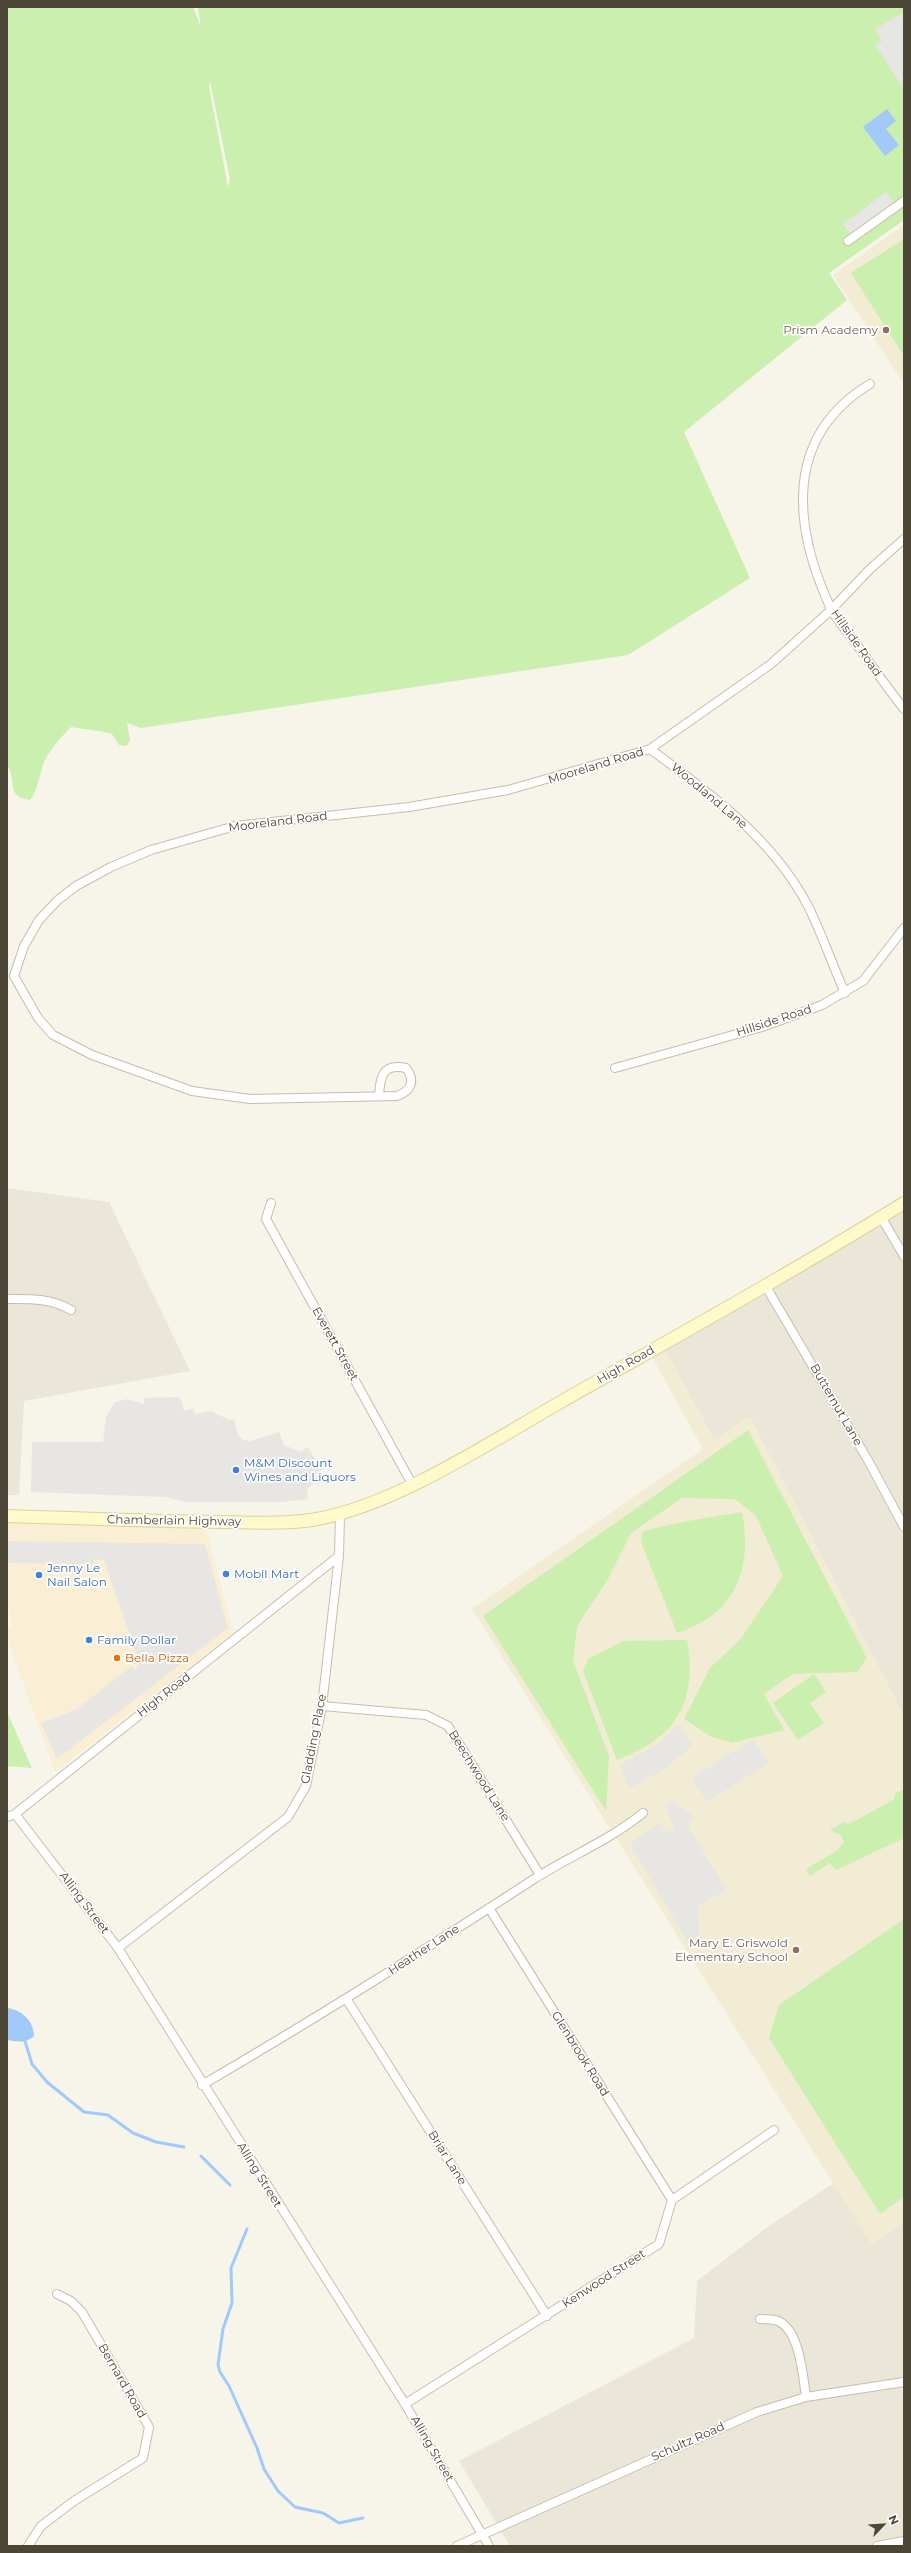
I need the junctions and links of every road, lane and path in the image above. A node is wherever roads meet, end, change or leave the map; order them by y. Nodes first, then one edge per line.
1 (904, 201) edge
2 (848, 241) dead end
3 (870, 384) dead end
4 (904, 538) edge
5 (831, 610) junction
6 (904, 709) edge
7 (650, 749) junction
8 (904, 928) edge
9 (10, 977) edge
10 (845, 993) junction
11 (615, 1068) dead end
12 (379, 1096) junction
13 (904, 1202) edge
14 (270, 1203) dead end
15 (881, 1217) junction
16 (904, 1256) edge
17 (765, 1285) junction
18 (7, 1299) edge
19 (71, 1310) dead end
20 (412, 1484) junction
21 (340, 1514) junction
22 (7, 1516) edge
23 (904, 1527) edge
24 (339, 1556) junction
25 (322, 1706) junction
26 (643, 1813) dead end
27 (15, 1814) junction
28 (7, 1818) edge
29 (540, 1876) junction
30 (489, 1908) junction
31 (118, 1948) junction
32 (347, 2000) junction
33 (202, 2085) junction
34 (774, 2130) dead end
35 (672, 2200) junction
36 (57, 2294) dead end
37 (548, 2316) junction
38 (760, 2319) dead end
39 (904, 2382) edge
40 (806, 2397) junction
41 (405, 2404) junction
42 (481, 2534) junction
43 (904, 2541) edge
44 (28, 2546) edge
45 (457, 2546) edge
46 (489, 2546) edge
47 (877, 2546) edge

1 - 2 street
3 - 5 street, Hillside Road
4 - 5 street, Mooreland Road
5 - 6 street, Hillside Road
5 - 7 street, Mooreland Road
7 - 9 street, Mooreland Road
7 - 10 street, Woodland Lane
8 - 10 street, Hillside Road
9 - 12 street, Mooreland Road
10 - 11 street, Hillside Road
12 - 12 street, Mooreland Road
13 - 15 main road, High Road
14 - 20 street, Everett Street
15 - 16 street
15 - 17 main road, High Road
17 - 20 main road, High Road
17 - 23 street, Butternut Lane
18 - 19 street
20 - 21 main road, High Road
21 - 22 main road, Chamberlain Highway
21 - 24 street, Gladding Place
24 - 25 street, Gladding Place
24 - 27 street, High Road
25 - 29 street, Beechwood Lane
25 - 31 street, Gladding Place
26 - 29 street, Heather Lane
27 - 28 street, High Road
27 - 31 street, Alling Street
29 - 30 street, Heather Lane
30 - 32 street, Heather Lane
30 - 35 street, Glenbrook Road
31 - 33 street, Alling Street
32 - 33 street, Heather Lane
32 - 37 street, Briar Lane
33 - 41 street, Alling Street
34 - 35 street
35 - 37 street, Kenwood Street
36 - 44 street, Bernard Road
37 - 41 street, Kenwood Street
38 - 40 street
39 - 40 street, Schultz Road
40 - 42 street, Schultz Road
41 - 42 street, Alling Street
42 - 45 street, Schultz Road
42 - 46 street, Alling Street
43 - 47 street

